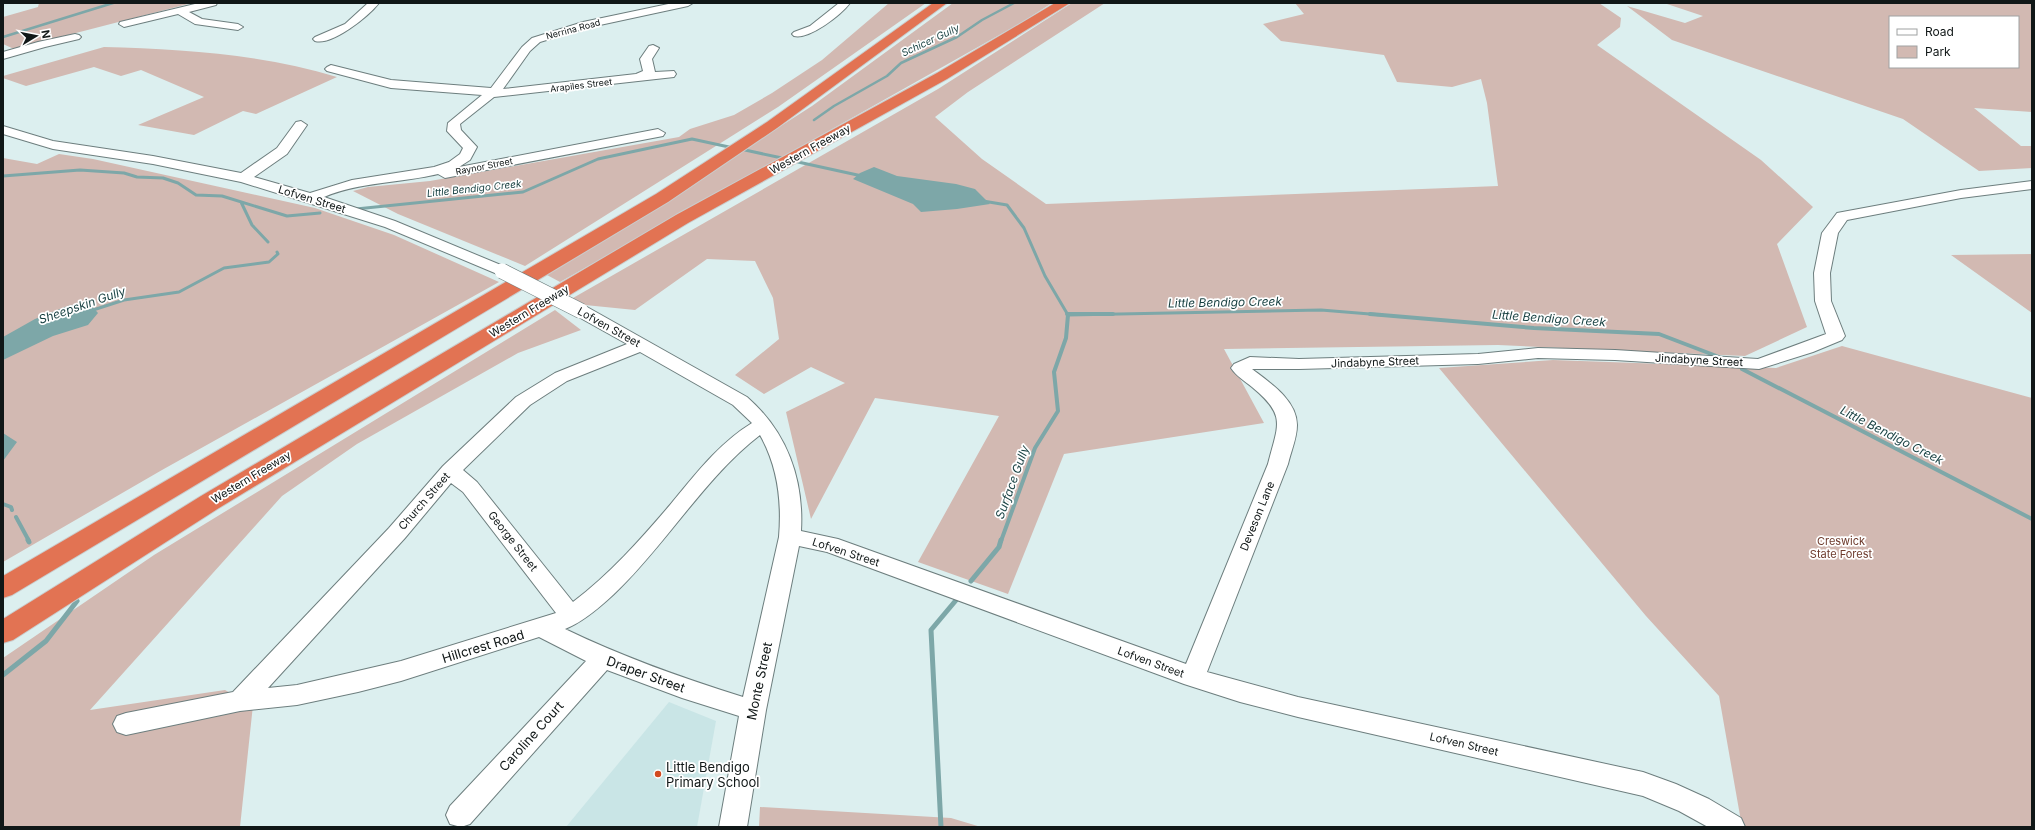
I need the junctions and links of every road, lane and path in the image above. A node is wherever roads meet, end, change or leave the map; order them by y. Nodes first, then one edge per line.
1 (212, 3) edge
2 (374, 3) edge
3 (688, 3) edge
4 (845, 3) edge
5 (941, 3) edge
6 (1064, 3) edge
7 (180, 11) junction
8 (124, 24) dead end
9 (238, 27) dead end
10 (798, 34) dead end
11 (75, 37) dead end
12 (319, 39) dead end
13 (653, 48) dead end
14 (3, 56) edge
15 (330, 69) dead end
16 (670, 74) dead end
17 (638, 78) junction
18 (493, 93) junction
19 (301, 125) dead end
20 (3, 130) edge
21 (658, 133) dead end
22 (432, 172) junction
23 (243, 178) junction
24 (2032, 185) edge
25 (311, 198) junction
26 (641, 344) junction
27 (1240, 368) joint
28 (763, 425) junction
29 (450, 471) junction
30 (790, 537) junction
31 (3, 588) edge
32 (571, 616) junction
33 (543, 628) junction
34 (3, 632) edge
35 (602, 658) junction
36 (1193, 677) junction
37 (240, 701) junction
38 (753, 710) junction
39 (126, 724) dead end
40 (460, 814) dead end
41 (1719, 823) edge
42 (733, 827) edge

1 - 7 street
2 - 12 street
3 - 18 street, Nerrina Road
4 - 10 street
5 - 31 highway
6 - 34 highway, Western Freeway
7 - 8 street
7 - 9 street
11 - 14 street
13 - 17 street
15 - 18 street, Arapiles Street
16 - 17 street, Arapiles Street
17 - 18 street, Arapiles Street
18 - 22 street, Nerrina Road
19 - 23 street
20 - 23 street, Lofven Street
21 - 22 street, Raynor Street
22 - 25 street, Raynor Street
23 - 25 street, Lofven Street
24 - 27 street, Jindabyne Street
25 - 26 street, Lofven Street, bridge
26 - 28 street, Lofven Street
26 - 29 street, Church Street
27 - 36 street, Deveson Lane
28 - 30 street, Lofven Street
28 - 32 street, Hillcrest Road
29 - 32 street, George Street
29 - 37 street, Church Street
30 - 36 street, Lofven Street
30 - 38 street, Monte Street
32 - 33 street, Hillcrest Road
33 - 35 street, Draper Street
33 - 37 street, Hillcrest Road
35 - 38 street, Draper Street
35 - 40 street, Caroline Court
36 - 41 street, Lofven Street
37 - 39 street, Hillcrest Road
38 - 42 street, Monte Street

